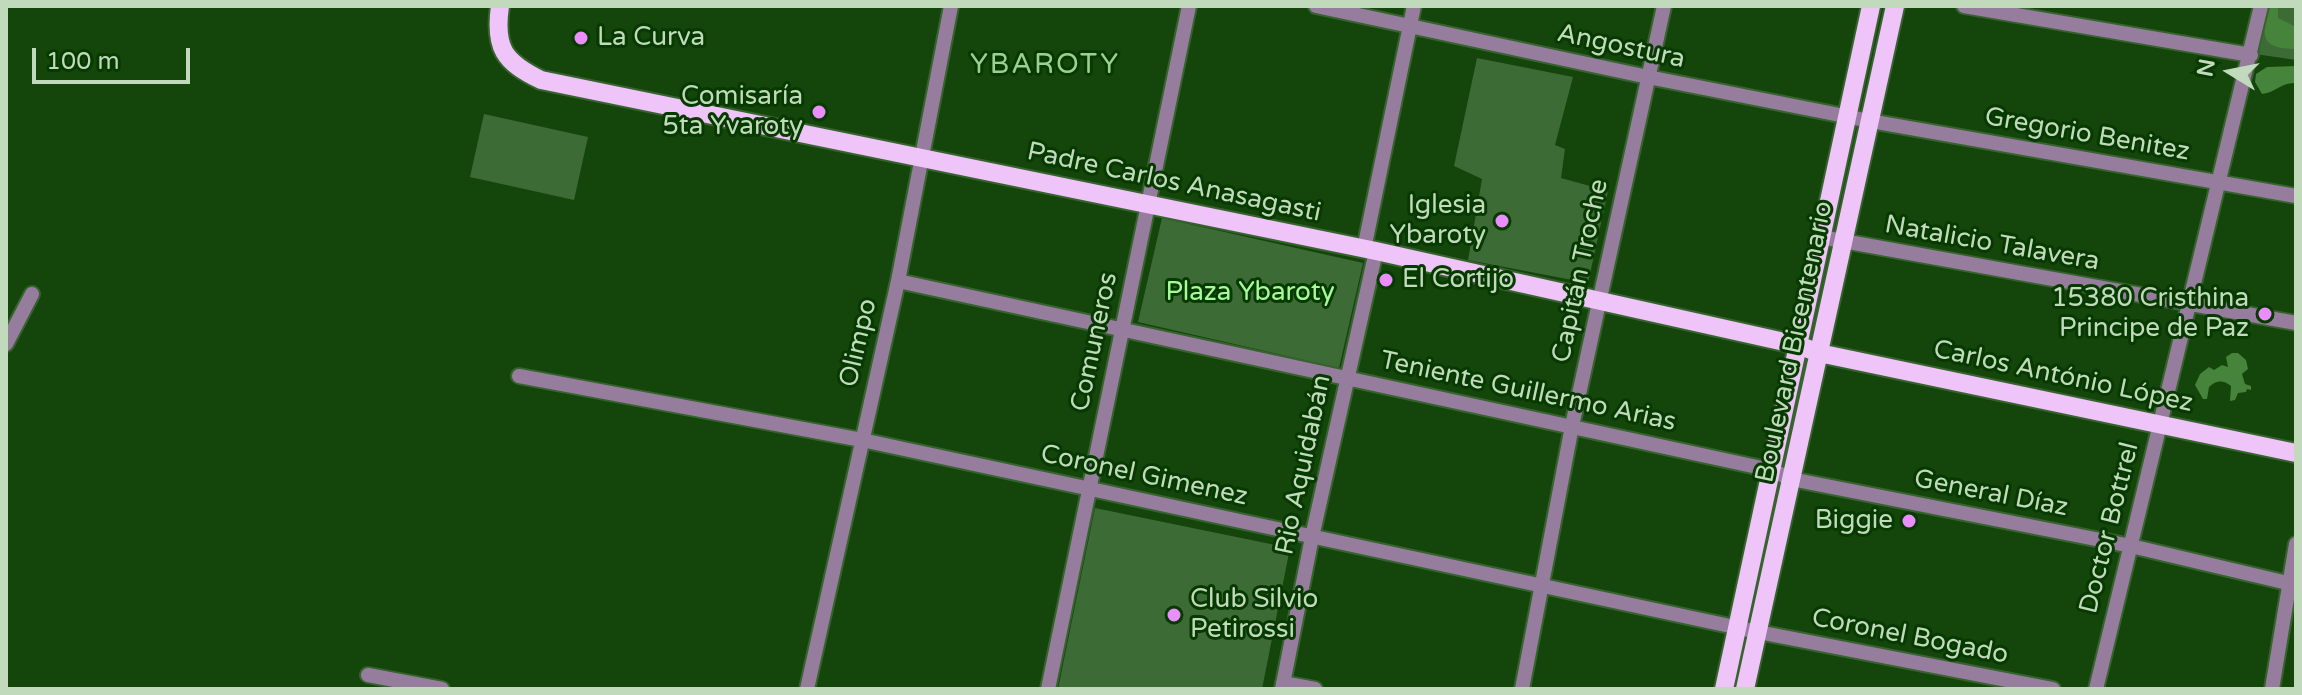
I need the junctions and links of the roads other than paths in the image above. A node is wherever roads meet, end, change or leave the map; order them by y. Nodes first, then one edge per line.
1 (500, 6) edge
2 (951, 6) edge
3 (1189, 6) edge
4 (1316, 6) edge
5 (1414, 6) edge
6 (1664, 6) edge
7 (1871, 6) edge
8 (1895, 6) edge
9 (1964, 6) edge
10 (2261, 6) edge
11 (1409, 27) junction
12 (2251, 55) junction
13 (1648, 77) junction
14 (1848, 116) junction
15 (1870, 121) junction
16 (922, 159) junction
17 (2220, 183) junction
18 (2296, 196) edge
19 (1150, 204) junction
20 (1821, 237) junction
21 (1843, 241) junction
22 (1370, 250) junction
23 (898, 281) junction
24 (32, 294) dead end
25 (1600, 301) junction
26 (2190, 304) junction
27 (2296, 323) edge
28 (1123, 329) junction
29 (6, 344) edge
30 (1798, 345) junction
31 (1819, 353) junction
32 (519, 376) dead end
33 (1347, 376) junction
34 (2161, 424) junction
35 (1572, 426) junction
36 (862, 440) junction
37 (2296, 453) edge
38 (1771, 470) junction
39 (1791, 479) junction
40 (1088, 487) junction
41 (1312, 537) junction
42 (2296, 544) edge
43 (2131, 546) junction
44 (1542, 585) junction
45 (2292, 585) edge
46 (1737, 627) junction
47 (1758, 632) junction
48 (368, 675) dead end
49 (1282, 686) edge
50 (442, 689) edge
51 (807, 689) edge
52 (1048, 689) edge
53 (1315, 689) edge
54 (1522, 689) edge
55 (1724, 689) edge
56 (1745, 689) edge
57 (2053, 689) edge
58 (2096, 689) edge
59 (2272, 689) edge

1 - 16 main road, Padre Carlos Anasagasti
2 - 16 street, Olimpo
3 - 19 street, Comuneros
4 - 11 street, Angostura
5 - 11 street, Rio Aquidabán
6 - 13 street, Capitán Troche
7 - 14 main road, Boulevard Bicentenario
8 - 15 main road, Boulevard Bicentenario
9 - 12 street
10 - 12 street, Doctor Bottrel
11 - 13 street, Angostura
11 - 22 street, Rio Aquidabán
12 - 17 street, Doctor Bottrel
13 - 14 street, Angostura
13 - 25 street, Capitán Troche
14 - 15 street, Angostura
14 - 20 main road, Boulevard Bicentenario
15 - 17 street, Gregorio Benitez
15 - 21 main road, Boulevard Bicentenario
16 - 19 main road, Padre Carlos Anasagasti
16 - 23 street, Olimpo
17 - 18 street, Gregorio Benitez
17 - 26 street, Doctor Bottrel
19 - 22 main road, Padre Carlos Anasagasti
19 - 28 street, Comuneros
20 - 21 street, Natalicio Talavera
20 - 30 main road, Boulevard Bicentenario
21 - 26 street, Natalicio Talavera
21 - 31 main road, Boulevard Bicentenario
22 - 25 main road, Padre Carlos Anasagasti
22 - 33 street, Rio Aquidabán
23 - 28 street, Teniente Guillermo Arias
23 - 36 street, Olimpo
24 - 29 street
25 - 30 main road, Padre Carlos Anasagasti
25 - 35 street, Capitán Troche
26 - 27 street, Natalicio Talavera
26 - 34 street, Doctor Bottrel
28 - 33 street, Teniente Guillermo Arias
28 - 40 street, Comuneros
30 - 31 main road, Padre Carlos Anasagasti
30 - 38 main road, Boulevard Bicentenario
31 - 34 main road, Carlos António López
31 - 39 main road, Boulevard Bicentenario
32 - 36 street, Coronel Gimenez
33 - 35 street, Teniente Guillermo Arias
33 - 41 street, Rio Aquidabán
34 - 37 main road, Carlos António López
34 - 43 street, Doctor Bottrel
35 - 38 street, Teniente Guillermo Arias
35 - 44 street, Capitán Troche
36 - 40 street, Coronel Gimenez
36 - 51 street, Olimpo
38 - 39 street, General Díaz
38 - 46 main road, Boulevard Bicentenario
39 - 43 street, General Díaz
39 - 47 main road, Boulevard Bicentenario
40 - 41 street, Coronel Gimenez
40 - 52 street, Comuneros
41 - 44 street, Coronel Gimenez
41 - 49 street, Rio Aquidabán
42 - 45 street
43 - 45 street, General Díaz
43 - 58 street, Doctor Bottrel
44 - 46 street, Coronel Gimenez
44 - 54 street, Capitán Troche
45 - 59 street
46 - 47 street, Coronel Gimenez
46 - 55 main road, Boulevard Bicentenario
47 - 56 main road, Boulevard Bicentenario
47 - 57 street, Coronel Bogado
48 - 50 street
49 - 53 street

